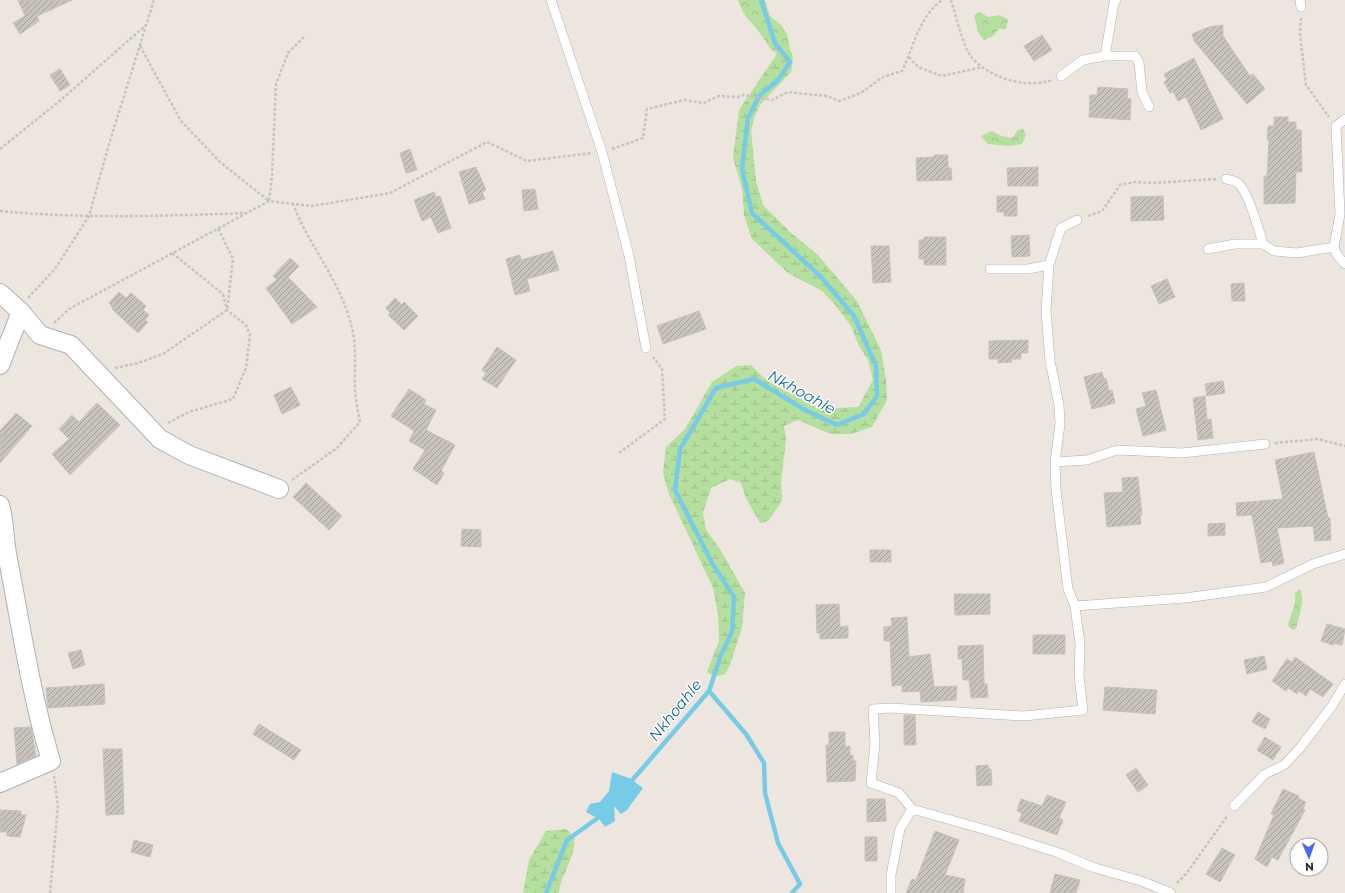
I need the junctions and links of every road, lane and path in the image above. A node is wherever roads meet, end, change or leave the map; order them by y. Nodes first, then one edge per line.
1 (154, 0) edge
2 (551, 0) edge
3 (942, 0) edge
4 (951, 0) edge
5 (1116, 0) edge
6 (1301, 4) edge
7 (147, 24) junction
8 (304, 37) dead end
9 (140, 46) junction
10 (1105, 56) junction
11 (909, 58) junction
12 (983, 66) junction
13 (1062, 76) joint
14 (1149, 107) dead end
15 (1345, 120) edge
16 (1336, 126) junction
17 (0, 149) edge
18 (602, 152) junction
19 (1226, 179) joint
20 (269, 201) junction
21 (292, 204) junction
22 (0, 211) edge
23 (246, 214) junction
24 (89, 216) junction
25 (1077, 220) joint
26 (218, 228) junction
27 (1263, 244) junction
28 (1334, 247) junction
29 (1208, 249) dead end
30 (172, 253) junction
31 (1345, 264) edge
32 (1049, 265) junction
33 (990, 269) dead end
34 (0, 293) edge
35 (227, 310) junction
36 (21, 312) junction
37 (40, 335) junction
38 (646, 348) joint
39 (0, 365) edge
40 (98, 374) junction
41 (158, 437) junction
42 (1265, 444) joint
43 (1345, 446) edge
44 (619, 452) dead end
45 (1054, 462) junction
46 (279, 489) joint
47 (0, 505) edge
48 (1345, 554) edge
49 (1075, 606) junction
50 (1345, 684) edge
51 (51, 761) junction
52 (0, 783) edge
53 (1234, 806) joint
54 (912, 809) junction
55 (1170, 892) edge
56 (50, 893) edge
57 (891, 893) edge

1 - 7 path
2 - 18 lane
3 - 11 path
4 - 12 path
5 - 10 lane
6 - 16 path
7 - 9 path
7 - 17 path
8 - 20 path
9 - 20 path
9 - 24 path
10 - 13 lane
10 - 14 lane
11 - 12 path
11 - 18 path
12 - 13 path
15 - 16 lane
16 - 28 lane
18 - 21 path
18 - 38 lane
19 - 25 path
19 - 27 lane
20 - 21 path
20 - 23 path
21 - 46 path
22 - 24 path
23 - 24 path
23 - 26 path
24 - 36 path
25 - 32 lane
26 - 30 path
26 - 35 path
27 - 28 lane
27 - 29 lane
28 - 31 lane
30 - 35 path
30 - 37 path
32 - 33 lane
32 - 45 lane
34 - 36 street
35 - 40 path
35 - 41 path
36 - 37 street
36 - 39 street
37 - 40 street
38 - 44 path
40 - 41 street
41 - 46 street
42 - 43 path
42 - 45 lane
45 - 49 lane
47 - 51 street
48 - 49 lane
49 - 54 lane
50 - 53 lane
51 - 52 street
51 - 56 path
53 - 55 path
54 - 55 lane
54 - 57 lane

